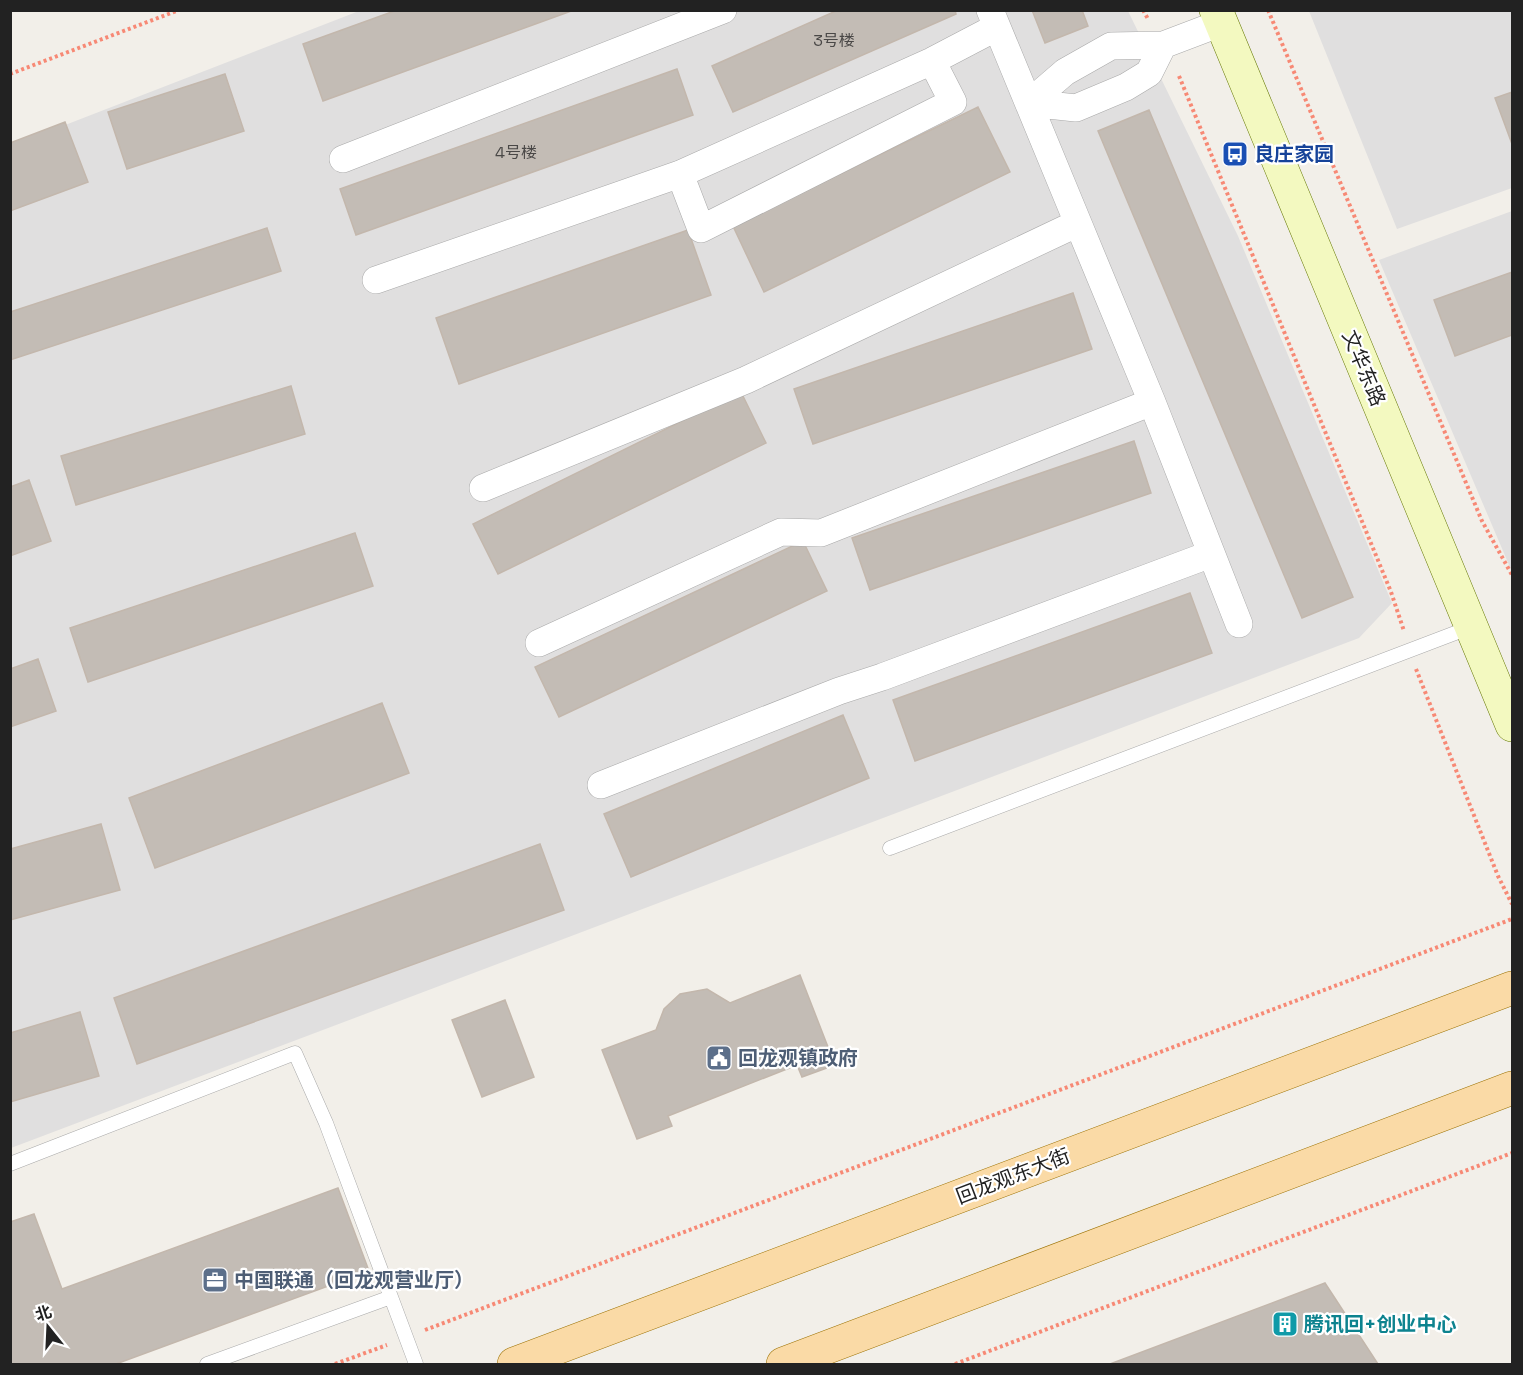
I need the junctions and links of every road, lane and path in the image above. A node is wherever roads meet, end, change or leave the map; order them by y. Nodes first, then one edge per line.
1 (179, 10) edge
2 (723, 10) edge
3 (1143, 10) edge
4 (1268, 10) edge
5 (1218, 17) edge
6 (993, 19) edge
7 (1163, 45) junction
8 (932, 61) junction
9 (10, 74) edge
10 (1029, 103) junction
11 (343, 159) dead end
12 (681, 174) junction
13 (1078, 223) junction
14 (376, 280) dead end
15 (1152, 402) junction
16 (483, 488) dead end
17 (1211, 554) junction
18 (1512, 575) edge
19 (1239, 624) dead end
20 (1472, 627) junction
21 (539, 643) dead end
22 (1409, 650) junction
23 (1512, 725) edge
24 (602, 785) dead end
25 (890, 848) dead end
26 (1512, 904) edge
27 (1512, 919) edge
28 (1512, 988) edge
29 (1512, 1088) edge
30 (1512, 1153) edge
31 (10, 1164) edge
32 (391, 1298) junction
33 (406, 1338) junction
34 (207, 1365) edge
35 (335, 1365) edge
36 (416, 1365) edge
37 (514, 1365) edge
38 (783, 1365) edge
39 (955, 1365) edge

1 - 9 path
2 - 11 street
3 - 7 path
4 - 18 path
5 - 7 street
5 - 20 street, 文华东路
6 - 8 street
6 - 10 street
7 - 10 street
7 - 10 street
7 - 22 path
8 - 12 street
8 - 12 street
10 - 13 street
12 - 14 street
13 - 15 street
13 - 16 street
15 - 17 street
15 - 21 street
17 - 19 street
17 - 24 street
20 - 22 lane
20 - 23 street, 文华东路
22 - 25 lane
22 - 26 path
27 - 33 path
28 - 37 main road, 回龙观东大街
29 - 38 main road
30 - 39 path
31 - 32 lane
32 - 33 lane
32 - 34 lane
33 - 35 path
33 - 36 lane

